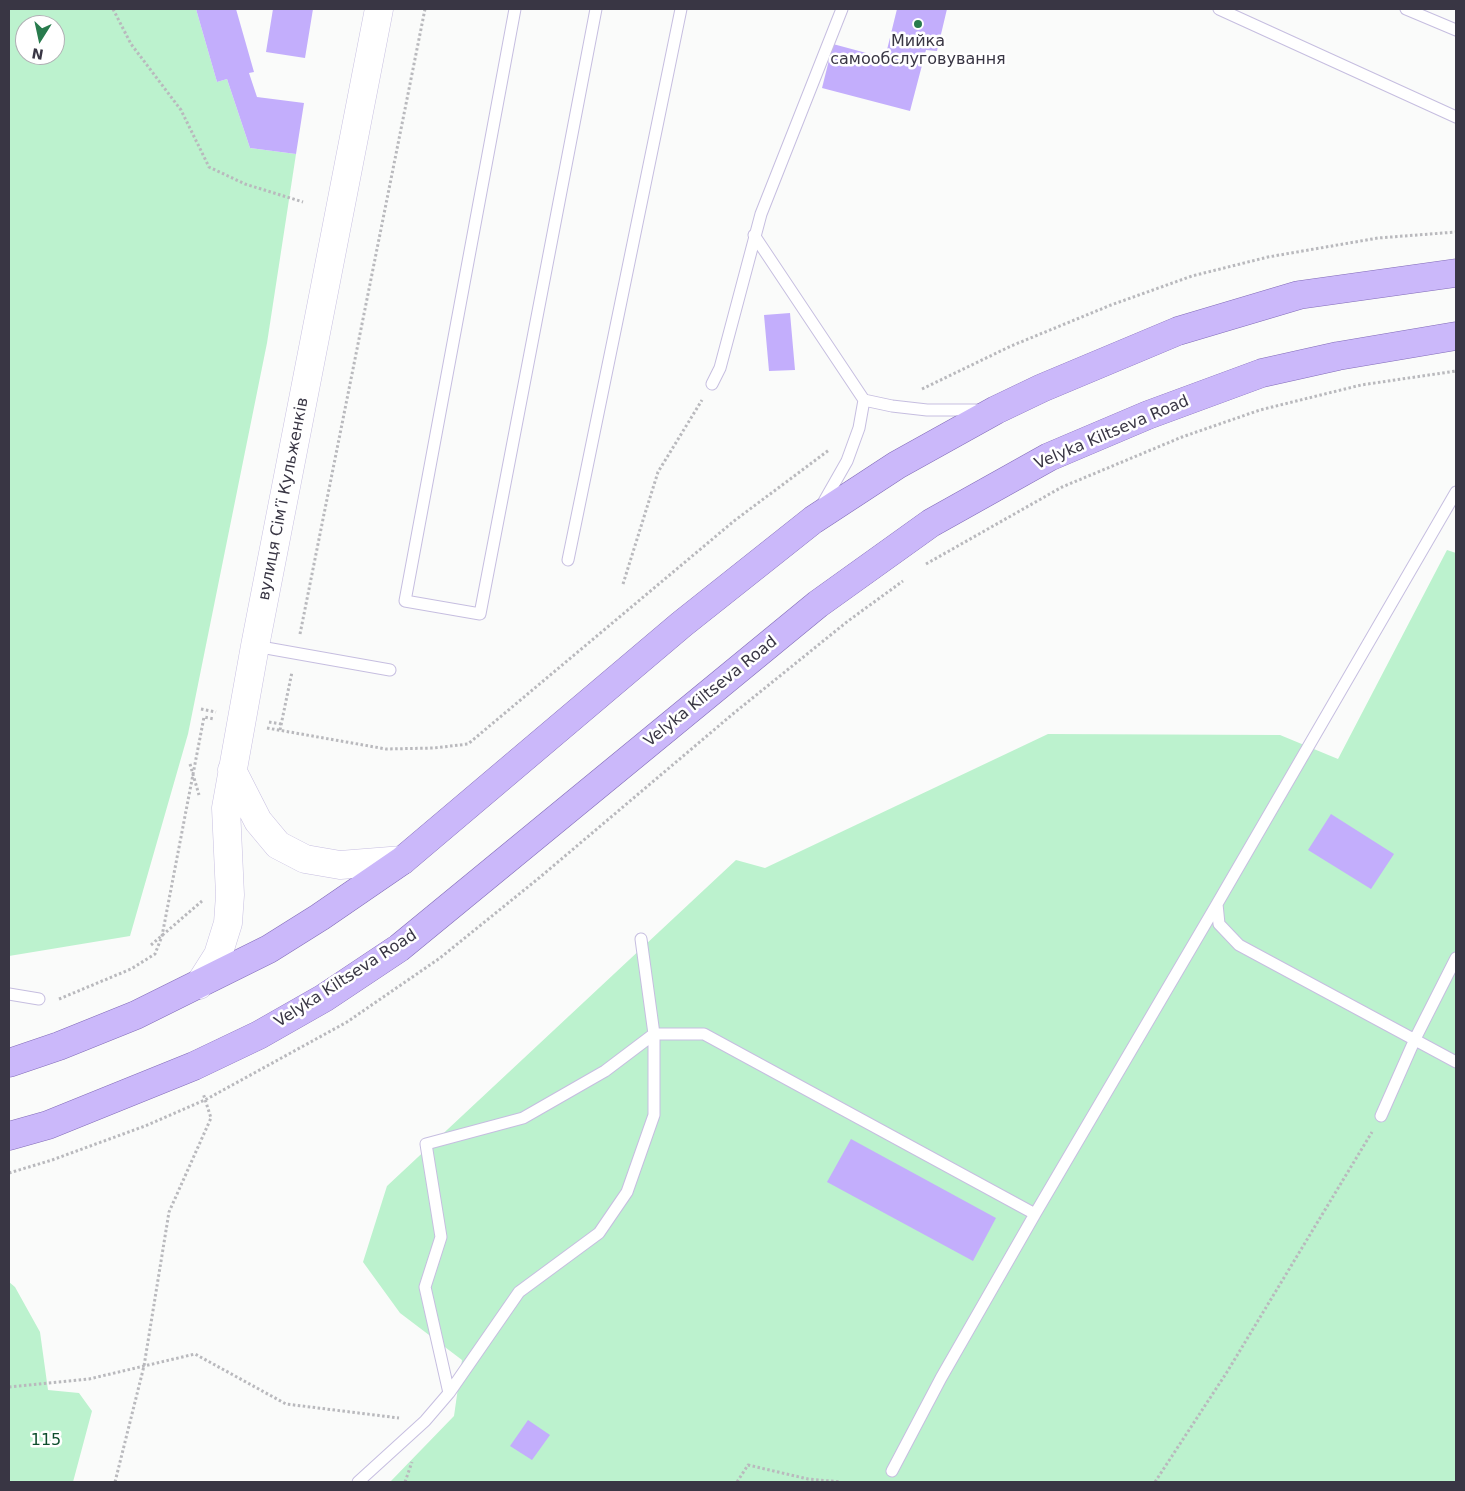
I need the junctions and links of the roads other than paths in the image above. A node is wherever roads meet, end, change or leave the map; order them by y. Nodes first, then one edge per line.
1 (379, 9) edge
2 (515, 9) edge
3 (596, 9) edge
4 (681, 9) edge
5 (842, 9) edge
6 (1219, 9) edge
7 (1406, 9) edge
8 (1456, 30) edge
9 (1456, 117) edge
10 (754, 235) junction
11 (1456, 272) edge
12 (1456, 336) edge
13 (712, 384) road end
14 (864, 400) junction
15 (996, 410) junction
16 (1456, 492) edge
17 (813, 520) junction
18 (568, 560) dead end
19 (255, 646) junction
20 (390, 670) dead end
21 (232, 770) junction
22 (403, 860) junction
23 (1217, 904) junction
24 (642, 939) dead end
25 (1456, 958) edge
26 (199, 985) junction
27 (9, 994) edge
28 (39, 999) dead end
29 (654, 1034) junction
30 (1415, 1040) junction
31 (1456, 1062) edge
32 (9, 1063) edge
33 (1382, 1116) road end
34 (9, 1136) edge
35 (1035, 1214) junction
36 (449, 1393) junction
37 (892, 1472) dead end
38 (358, 1482) edge

1 - 19 main road, вулиця Сімʼї Кульженків
2 - 3 lane
4 - 18 lane
5 - 10 lane
6 - 9 lane
7 - 8 lane
10 - 13 lane
10 - 14 lane
11 - 15 main road
12 - 34 main road, Velyka Kiltseva Road
14 - 15 lane
14 - 17 lane
15 - 17 main road
16 - 23 lane
17 - 22 main road
19 - 20 lane
19 - 21 main road, вулиця Сімʼї Кульженків
21 - 22 main road
21 - 26 main road, вулиця Сімʼї Кульженків
22 - 26 main road
23 - 30 lane
23 - 35 lane
24 - 29 lane
25 - 30 lane
26 - 32 main road
27 - 28 lane
29 - 35 lane
29 - 36 lane
29 - 36 lane
30 - 31 lane
30 - 33 lane
35 - 37 lane
36 - 38 lane

